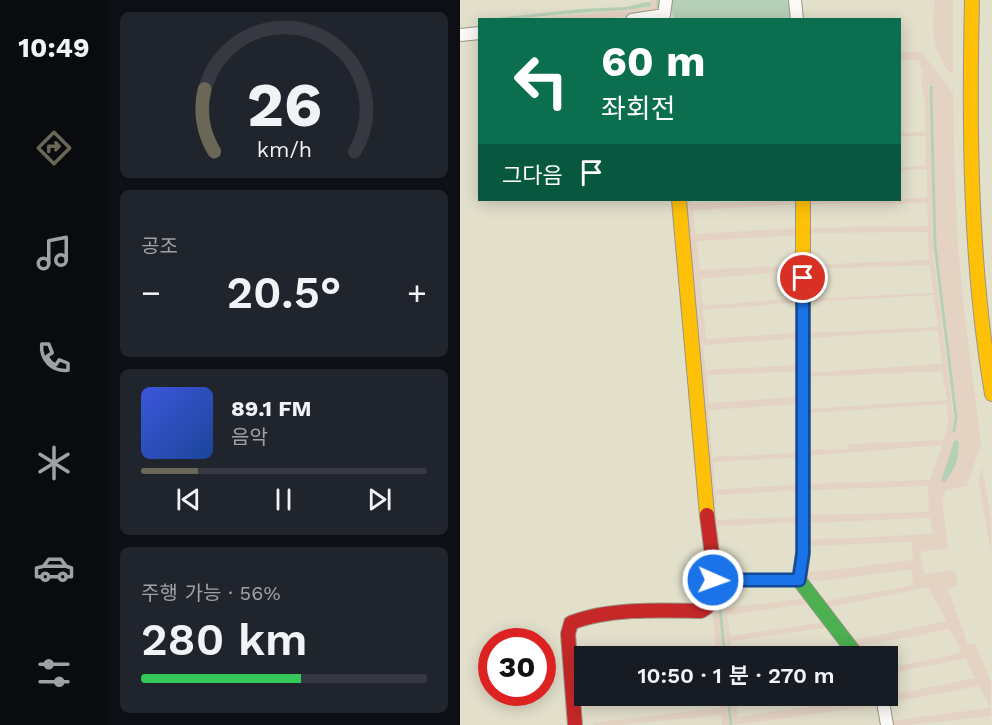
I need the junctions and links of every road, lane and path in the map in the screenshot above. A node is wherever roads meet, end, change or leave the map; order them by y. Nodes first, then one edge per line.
1 (666, 0) edge
2 (795, 0) edge
3 (972, 0) edge
4 (664, 17) edge
5 (797, 18) edge
6 (478, 33) edge
7 (460, 35) edge
8 (679, 201) edge
9 (804, 201) edge
10 (991, 394) edge
11 (713, 580) junction
12 (799, 580) junction
13 (850, 646) edge
14 (884, 706) edge
15 (575, 725) edge
16 (887, 725) edge

1 - 4 street
2 - 5 street
3 - 10 main road
6 - 7 street
8 - 11 main road
9 - 12 main road
11 - 12 street
11 - 15 main road
12 - 13 main road
14 - 16 street

